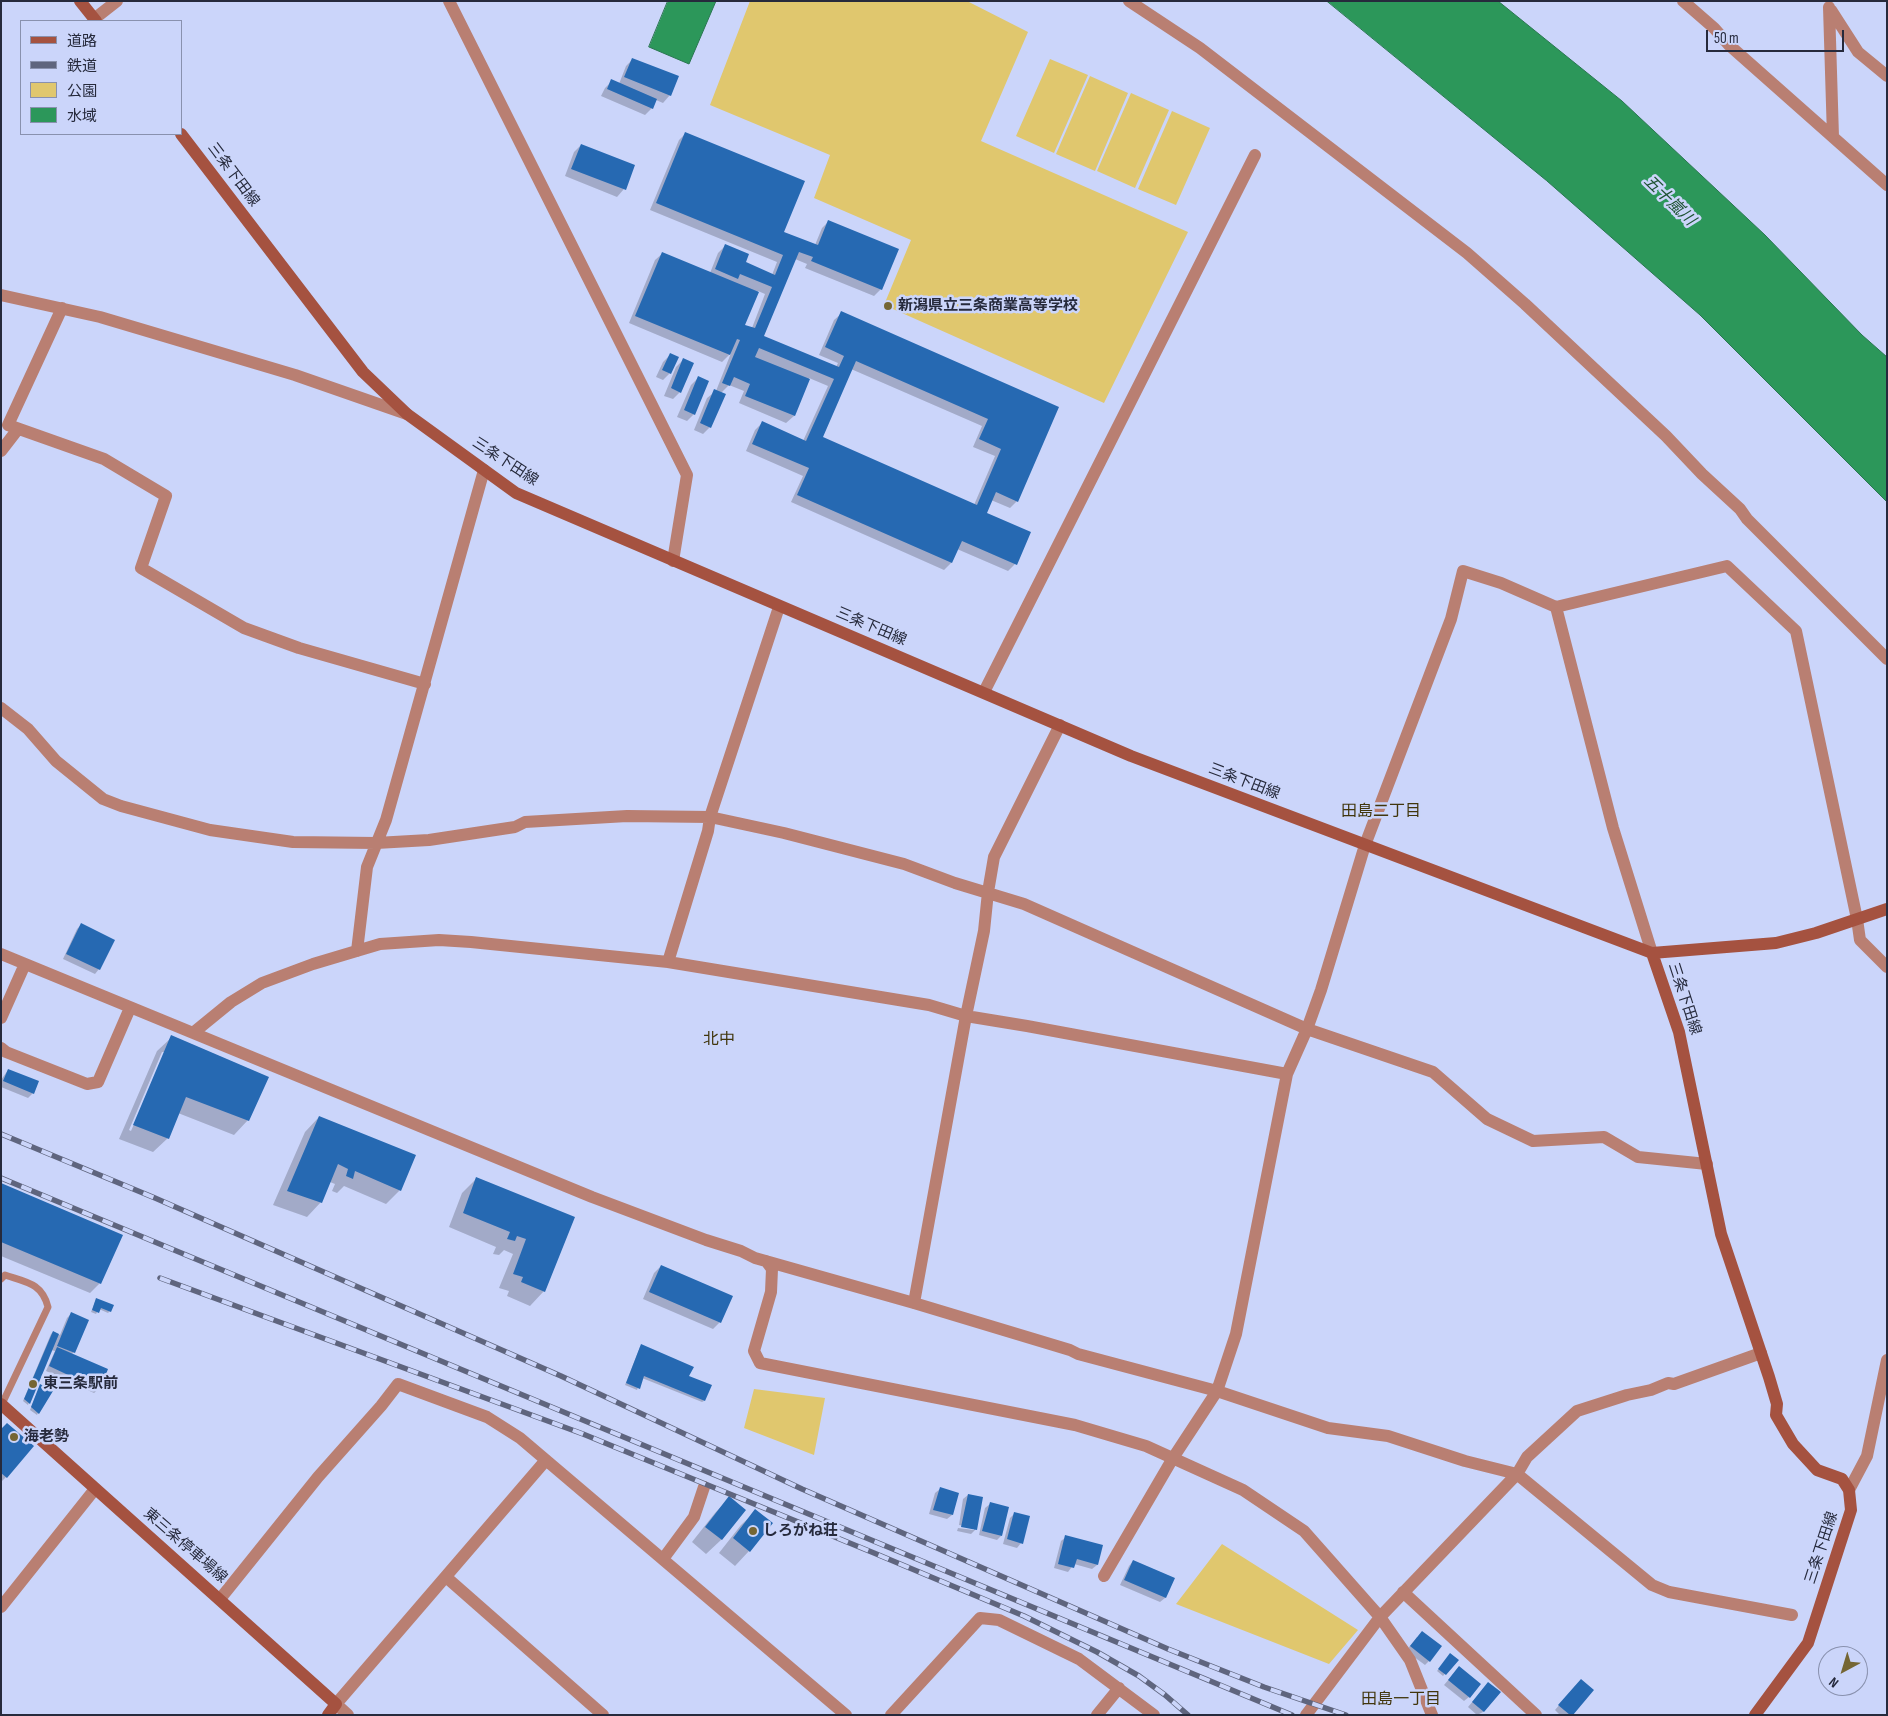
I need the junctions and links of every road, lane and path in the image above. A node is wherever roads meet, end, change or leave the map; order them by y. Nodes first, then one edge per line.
1 (80, 1) edge
2 (117, 1) edge
3 (449, 1) edge
4 (1129, 1) edge
5 (1683, 1) edge
6 (1828, 4) edge
7 (95, 20) edge
8 (1887, 76) edge
9 (182, 135) edge
10 (1832, 137) junction
11 (1255, 155) dead end
12 (1887, 185) edge
13 (1, 295) edge
14 (62, 308) junction
15 (407, 414) junction
16 (18, 430) junction
17 (1, 451) edge
18 (484, 470) junction
19 (673, 562) junction
20 (779, 607) junction
21 (1556, 607) junction
22 (1887, 659) edge
23 (425, 684) junction
24 (984, 692) junction
25 (1, 708) edge
26 (1060, 725) junction
27 (710, 818) junction
28 (376, 843) junction
29 (1365, 845) junction
30 (988, 892) junction
31 (1887, 909) edge
32 (1857, 919) junction
33 (357, 951) junction
34 (1652, 953) junction
35 (1, 954) edge
36 (668, 962) junction
37 (25, 964) junction
38 (1887, 967) edge
39 (130, 1008) junction
40 (966, 1016) junction
41 (1, 1018) edge
42 (1307, 1029) junction
43 (193, 1033) junction
44 (1, 1048) edge
45 (1287, 1074) junction
46 (1707, 1164) junction
47 (766, 1261) junction
48 (1, 1279) edge
49 (914, 1303) junction
50 (1761, 1353) junction
51 (1887, 1360) edge
52 (1217, 1391) junction
53 (2, 1404) edge
54 (1173, 1458) junction
55 (546, 1460) junction
56 (1517, 1474) junction
57 (704, 1487) dead end
58 (95, 1489) junction
59 (1849, 1490) junction
60 (663, 1559) junction
61 (1104, 1576) dead end
62 (446, 1577) junction
63 (1404, 1592) junction
64 (220, 1599) junction
65 (1, 1607) edge
66 (1792, 1615) dead end
67 (1380, 1616) junction
68 (1119, 1688) junction
69 (336, 1704) junction
70 (328, 1715) edge
71 (348, 1715) edge
72 (603, 1715) edge
73 (846, 1715) edge
74 (891, 1715) edge
75 (1097, 1715) edge
76 (1154, 1715) edge
77 (1306, 1715) edge
78 (1432, 1715) edge
79 (1536, 1715) edge
80 (1755, 1715) edge

1 - 7 main road
2 - 7 street
3 - 19 street
4 - 22 street
5 - 10 street
6 - 8 street
6 - 10 street
9 - 15 main road, 三条下田線
10 - 12 street
11 - 24 street
13 - 14 street
14 - 15 street
14 - 16 street
15 - 18 main road, 三条下田線
16 - 17 street
16 - 23 street
18 - 19 main road, 三条下田線
18 - 23 street
19 - 20 main road, 三条下田線
20 - 24 main road, 三条下田線
20 - 27 street
21 - 29 street
21 - 32 street
21 - 34 street
23 - 28 street
24 - 26 main road, 三条下田線
25 - 28 street
26 - 29 main road, 三条下田線
26 - 30 street
27 - 28 street
27 - 30 street
27 - 36 street
28 - 33 street
29 - 34 main road, 三条下田線
29 - 42 street
30 - 40 street
30 - 42 street
31 - 32 main road
32 - 34 main road
32 - 38 street
33 - 36 street
33 - 43 street
34 - 46 main road, 三条下田線
35 - 37 street
36 - 40 street
37 - 39 street
37 - 41 street
39 - 43 street
39 - 44 street
40 - 45 street
40 - 49 street
42 - 45 street
42 - 46 street
43 - 47 street
45 - 52 street
46 - 50 main road, 三条下田線
47 - 49 street
47 - 54 street
48 - 53 lane
49 - 52 street
50 - 56 street
50 - 59 main road, 三条下田線
51 - 59 street
52 - 54 street
52 - 56 street
53 - 58 main road, 東三条停車場線
54 - 61 street
54 - 67 street
55 - 60 street
55 - 62 street
55 - 64 street
56 - 63 street
56 - 66 street
57 - 60 street
58 - 64 main road, 東三条停車場線
58 - 65 street
59 - 80 main road, 三条下田線
60 - 73 street
62 - 69 street
62 - 72 street
63 - 67 street
63 - 79 street
64 - 69 main road, 東三条停車場線
67 - 77 street
67 - 78 street
68 - 74 street
68 - 75 street
68 - 76 street
69 - 70 main road
69 - 71 street

